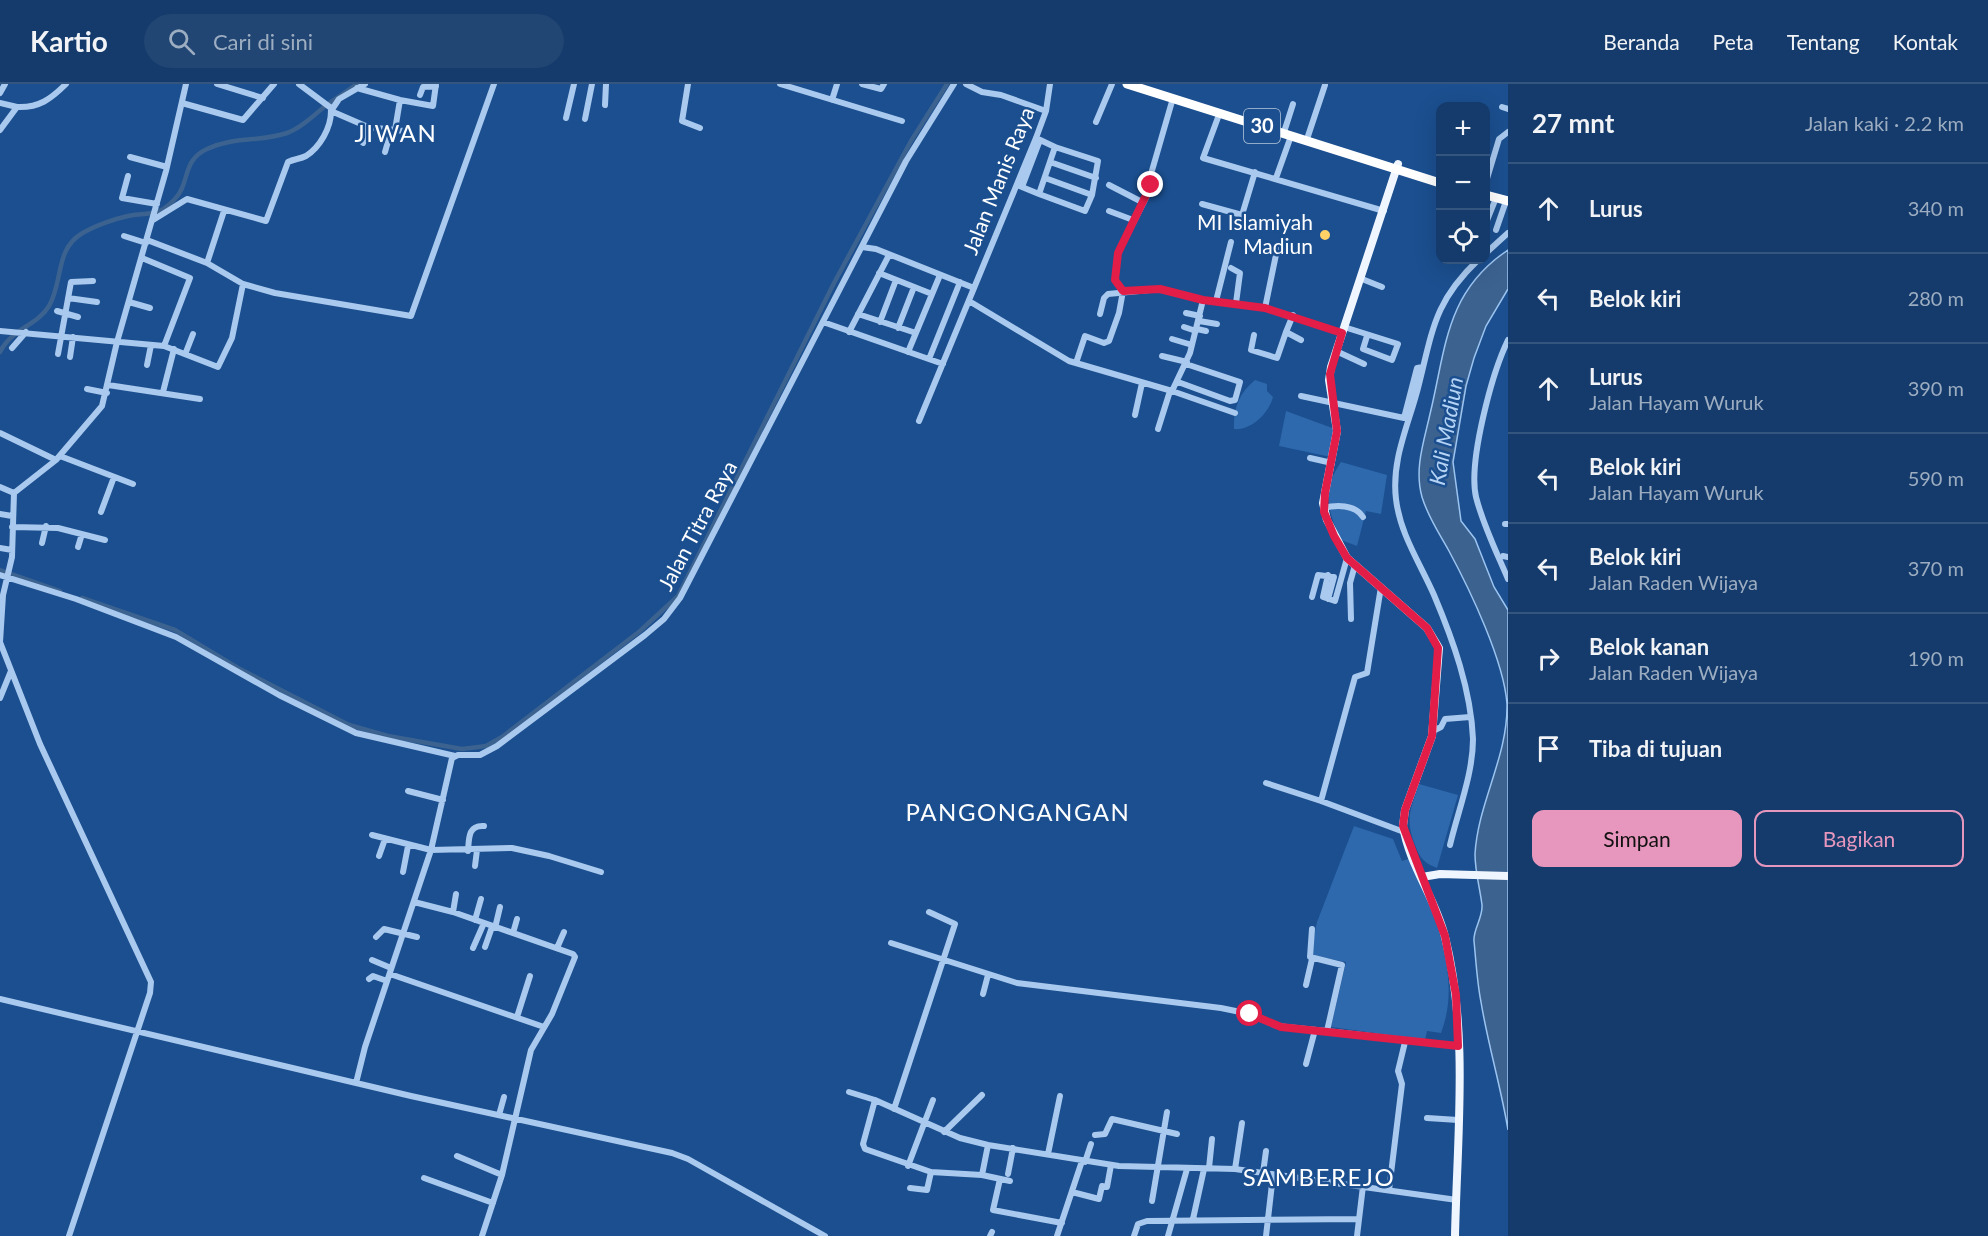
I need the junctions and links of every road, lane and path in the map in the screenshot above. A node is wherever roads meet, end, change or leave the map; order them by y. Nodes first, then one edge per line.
1 (4, 84) edge
2 (66, 84) edge
3 (186, 84) edge
4 (217, 84) edge
5 (274, 84) edge
6 (299, 84) edge
7 (365, 84) edge
8 (494, 84) edge
9 (574, 84) edge
10 (592, 84) edge
11 (606, 84) edge
12 (688, 84) edge
13 (780, 84) edge
14 (837, 84) edge
15 (862, 84) edge
16 (954, 84) edge
17 (966, 84) edge
18 (1050, 84) edge
19 (1112, 84) edge
20 (1127, 84) edge
21 (1142, 84) edge
22 (436, 85) edge
23 (883, 86) edge
24 (1325, 86) edge
25 (357, 88) junction
26 (0, 93) edge
27 (420, 95) dead end
28 (263, 98) junction
29 (1173, 98) junction
30 (400, 100) junction
31 (832, 100) junction
32 (0, 103) edge
33 (182, 104) junction
34 (1293, 104) dead end
35 (605, 105) dead end
36 (17, 107) junction
37 (331, 110) junction
38 (1046, 111) junction
39 (1220, 112) junction
40 (566, 118) dead end
41 (585, 119) dead end
42 (902, 121) dead end
43 (1096, 122) dead end
44 (368, 127) junction
45 (700, 128) dead end
46 (0, 130) edge
47 (393, 131) junction
48 (404, 131) dead end
49 (1288, 132) junction
50 (1508, 132) edge
51 (1308, 136) junction
52 (1038, 139) junction
53 (363, 142) dead end
54 (1055, 147) junction
55 (385, 152) dead end
56 (130, 157) dead end
57 (1050, 162) junction
58 (1395, 166) junction
59 (167, 167) junction
60 (1490, 167) edge
61 (1255, 172) junction
62 (128, 176) dead end
63 (1436, 177) edge
64 (1045, 178) junction
65 (1096, 178) junction
66 (1276, 178) junction
67 (1394, 179) joint
68 (1436, 181) edge
69 (1109, 185) dead end
70 (1020, 186) junction
71 (1039, 194) junction
72 (1092, 195) junction
73 (1490, 196) edge
74 (1496, 198) junction
75 (1507, 201) edge
76 (1142, 202) junction
77 (1202, 204) dead end
78 (155, 211) junction
79 (224, 211) junction
80 (1109, 211) dead end
81 (1384, 211) junction
82 (1490, 212) edge
83 (1133, 220) junction
84 (1496, 230) dead end
85 (1508, 233) edge
86 (124, 236) dead end
87 (146, 241) junction
88 (1232, 242) dead end
89 (1278, 245) dead end
90 (862, 247) junction
91 (1490, 249) edge
92 (889, 255) junction
93 (142, 258) junction
94 (207, 263) junction
95 (1475, 264) edge
96 (1231, 268) dead end
97 (879, 273) junction
98 (940, 275) junction
99 (1362, 279) junction
100 (896, 280) junction
101 (93, 281) dead end
102 (960, 282) junction
103 (243, 284) junction
104 (914, 287) junction
105 (1382, 287) dead end
106 (974, 288) junction
107 (1123, 291) junction
108 (932, 294) junction
109 (68, 298) junction
110 (1203, 300) junction
111 (969, 301) junction
112 (1216, 301) junction
113 (98, 302) dead end
114 (129, 302) junction
115 (1236, 303) junction
116 (150, 308) dead end
117 (1265, 308) junction
118 (57, 311) dead end
119 (1186, 313) dead end
120 (65, 314) junction
121 (858, 314) junction
122 (1100, 314) dead end
123 (1293, 315) junction
124 (78, 317) dead end
125 (1200, 319) junction
126 (823, 322) junction
127 (880, 322) junction
128 (1216, 324) dead end
129 (1184, 327) dead end
130 (898, 328) junction
131 (1197, 330) junction
132 (1343, 330) junction
133 (0, 331) edge
134 (1206, 331) dead end
135 (23, 332) junction
136 (849, 332) junction
137 (1286, 332) junction
138 (916, 333) junction
139 (193, 334) dead end
140 (1254, 334) dead end
141 (63, 336) junction
142 (1368, 336) junction
143 (73, 337) junction
144 (1172, 339) dead end
145 (1301, 340) dead end
146 (1508, 340) edge
147 (117, 342) junction
148 (151, 345) junction
149 (1192, 345) junction
150 (164, 346) junction
151 (12, 348) dead end
152 (174, 348) junction
153 (1336, 351) junction
154 (186, 352) junction
155 (908, 352) junction
156 (58, 354) dead end
157 (1162, 356) dead end
158 (70, 357) dead end
159 (929, 359) junction
160 (1076, 363) junction
161 (1186, 363) junction
162 (943, 364) junction
163 (1364, 364) dead end
164 (147, 365) dead end
165 (1423, 367) junction
166 (1178, 382) junction
167 (1142, 383) junction
168 (108, 385) junction
169 (87, 389) dead end
170 (1171, 391) junction
171 (163, 392) junction
172 (106, 393) junction
173 (1301, 396) dead end
174 (200, 399) dead end
175 (1334, 404) junction
176 (1235, 413) dead end
177 (1135, 415) dead end
178 (919, 422) dead end
179 (1158, 429) dead end
180 (0, 434) edge
181 (58, 458) junction
182 (1310, 458) dead end
183 (1332, 463) junction
184 (114, 477) junction
185 (133, 484) dead end
186 (0, 487) edge
187 (14, 493) junction
188 (1323, 508) junction
189 (101, 512) dead end
190 (0, 514) edge
191 (12, 516) junction
192 (1363, 517) dead end
193 (46, 526) junction
194 (12, 527) junction
195 (65, 529) junction
196 (82, 534) junction
197 (62, 537) dead end
198 (105, 540) dead end
199 (42, 543) dead end
200 (78, 547) dead end
201 (0, 548) edge
202 (12, 550) junction
203 (1347, 558) junction
204 (1355, 565) junction
205 (5, 574) edge
206 (1331, 576) junction
207 (1342, 578) junction
208 (1508, 579) edge
209 (1381, 587) junction
210 (1332, 588) junction
211 (1312, 597) dead end
212 (1351, 619) dead end
213 (11, 671) junction
214 (0, 698) edge
215 (1470, 717) junction
216 (1433, 731) junction
217 (455, 756) junction
218 (1266, 783) dead end
219 (408, 791) dead end
220 (443, 800) junction
221 (1321, 801) junction
222 (484, 826) dead end
223 (1404, 832) junction
224 (372, 835) dead end
225 (385, 839) junction
226 (1450, 845) dead end
227 (408, 846) junction
228 (431, 850) junction
229 (477, 850) junction
230 (468, 851) junction
231 (379, 856) dead end
232 (475, 866) dead end
233 (403, 872) dead end
234 (601, 872) dead end
235 (1508, 876) edge
236 (1422, 877) junction
237 (456, 894) dead end
238 (481, 899) dead end
239 (414, 902) junction
240 (500, 908) dead end
241 (453, 912) junction
242 (929, 912) dead end
243 (517, 919) dead end
244 (475, 920) junction
245 (484, 923) junction
246 (494, 927) junction
247 (1312, 929) dead end
248 (564, 932) dead end
249 (513, 933) junction
250 (403, 934) junction
251 (376, 936) dead end
252 (417, 937) dead end
253 (891, 943) dead end
254 (485, 947) dead end
255 (473, 948) dead end
256 (557, 948) junction
257 (942, 958) junction
258 (1312, 959) junction
259 (372, 960) dead end
260 (389, 974) junction
261 (988, 975) junction
262 (530, 976) dead end
263 (369, 979) dead end
264 (1305, 985) dead end
265 (983, 994) dead end
266 (0, 999) edge
267 (517, 1017) junction
268 (544, 1027) junction
269 (138, 1030) junction
270 (1315, 1030) junction
271 (1327, 1031) junction
272 (1405, 1042) junction
273 (1458, 1046) junction
274 (1306, 1064) dead end
275 (356, 1083) junction
276 (849, 1092) dead end
277 (982, 1095) dead end
278 (1060, 1096) dead end
279 (504, 1097) dead end
280 (875, 1100) junction
281 (933, 1100) dead end
282 (894, 1109) junction
283 (1167, 1112) dead end
284 (499, 1115) junction
285 (514, 1118) junction
286 (1427, 1118) dead end
287 (1458, 1120) junction
288 (924, 1123) junction
289 (1242, 1123) dead end
290 (944, 1132) junction
291 (1163, 1132) junction
292 (1178, 1134) dead end
293 (1095, 1135) dead end
294 (1212, 1139) dead end
295 (1091, 1144) dead end
296 (988, 1145) junction
297 (1013, 1148) junction
298 (1266, 1151) dead end
299 (1048, 1154) junction
300 (457, 1156) dead end
301 (1084, 1162) junction
302 (1111, 1165) junction
303 (908, 1166) junction
304 (1158, 1168) junction
305 (1206, 1168) junction
306 (1187, 1169) junction
307 (1235, 1169) junction
308 (931, 1172) junction
309 (1263, 1173) junction
310 (501, 1175) junction
311 (982, 1175) junction
312 (1273, 1175) junction
313 (424, 1179) dead end
314 (1000, 1179) junction
315 (1363, 1186) junction
316 (910, 1188) dead end
317 (1389, 1190) junction
318 (1072, 1192) junction
319 (1457, 1200) junction
320 (1152, 1201) dead end
321 (493, 1203) junction
322 (1174, 1219) junction
323 (1193, 1219) junction
324 (1358, 1219) junction
325 (1268, 1222) junction
326 (1062, 1223) junction
327 (69, 1236) edge
328 (482, 1236) edge
329 (825, 1236) edge
330 (1057, 1236) edge
331 (1134, 1236) edge
332 (1168, 1236) edge
333 (1266, 1236) edge
334 (1357, 1236) edge
335 (1455, 1236) edge

1 - 26 street
2 - 36 street
3 - 33 street
4 - 28 street
5 - 28 street
6 - 37 street
7 - 25 street
8 - 103 street
9 - 40 street
10 - 41 street
11 - 35 street
12 - 45 street
13 - 31 street
14 - 31 street
15 - 23 street
16 - 90 street, Jalan Titra Raya
17 - 38 street
18 - 38 street, Jalan Manis Raya
19 - 43 street
20 - 29 highway, 30
21 - 49 highway, 30
22 - 27 street
22 - 30 street
24 - 51 street
25 - 30 street
25 - 37 street
28 - 33 street
29 - 39 highway, 30
29 - 76 street
30 - 47 street
31 - 42 street
32 - 36 street
33 - 59 street
34 - 49 street
36 - 46 street
37 - 44 street
37 - 79 street
38 - 52 street, Jalan Manis Raya
39 - 49 highway, 30
39 - 61 street
44 - 47 street
44 - 53 street
47 - 48 street
47 - 55 street
49 - 51 highway, 30
49 - 58 highway, 30
49 - 66 street
50 - 60 street
51 - 58 highway, 30
52 - 54 street
52 - 70 street, Jalan Manis Raya
54 - 57 street
54 - 65 street
56 - 59 street
57 - 64 street
57 - 65 street
58 - 63 highway, 30
58 - 67 highway
58 - 68 highway, 30
59 - 78 street
61 - 66 street
61 - 77 street
62 - 78 street
64 - 71 street
64 - 72 street
65 - 72 street
66 - 81 street
67 - 81 main road
69 - 76 street
70 - 71 street
70 - 106 street, Jalan Manis Raya
71 - 72 street
73 - 74 highway
74 - 75 highway
74 - 82 street
75 - 84 street
76 - 83 street
78 - 79 street
78 - 87 street
79 - 94 street
80 - 83 street
81 - 99 main road
83 - 107 street
85 - 91 street
86 - 87 street
87 - 93 street
87 - 94 street
88 - 112 street
89 - 117 street
90 - 92 street
90 - 126 street, Jalan Titra Raya
92 - 97 street
92 - 98 street
93 - 114 street
93 - 150 street
94 - 103 street
95 - 165 street
96 - 115 street
97 - 100 street
97 - 121 street
98 - 102 street
98 - 108 street
99 - 105 street
99 - 132 main road
100 - 104 street
100 - 127 street
101 - 109 street
102 - 106 street
102 - 159 street
103 - 154 street
104 - 108 street
104 - 130 street
106 - 111 street, Jalan Manis Raya
107 - 110 street
107 - 122 street
107 - 160 street
108 - 138 street
109 - 113 street
109 - 120 street
110 - 112 street
110 - 125 street
111 - 160 street
111 - 162 street
112 - 115 street
114 - 116 street
114 - 147 street
115 - 117 street
117 - 123 street
118 - 120 street
119 - 125 street
120 - 124 street
120 - 141 street
121 - 127 street
121 - 136 street
123 - 132 street
123 - 137 street
125 - 128 street
125 - 131 street
126 - 136 street
126 - 217 street, Jalan Titra Raya
127 - 130 street
129 - 131 street
130 - 138 street
131 - 134 street
131 - 149 street
132 - 142 street
132 - 153 main road
133 - 135 street
135 - 141 street
135 - 151 street
136 - 155 street
137 - 140 street
137 - 145 street
138 - 155 street
139 - 154 street
141 - 143 street
141 - 156 street
142 - 142 street
143 - 147 street
143 - 158 street
144 - 149 street
146 - 208 street
147 - 148 street
147 - 168 street
148 - 150 street
148 - 164 street
149 - 161 street
150 - 152 street
152 - 154 street
152 - 171 street
153 - 163 street
153 - 175 main road
155 - 159 street
157 - 161 street
159 - 162 street
160 - 167 street
161 - 166 street
161 - 166 street
162 - 178 street
165 - 175 street
165 - 215 street
166 - 170 street
167 - 170 street
167 - 177 street
168 - 171 street
168 - 172 street
169 - 172 street
170 - 176 street
170 - 179 street
171 - 174 street
172 - 181 street
173 - 175 street
175 - 183 main road
180 - 181 street
181 - 184 street
181 - 187 street
182 - 183 street
183 - 188 main road
184 - 185 street
184 - 189 street
186 - 187 street
187 - 191 street
188 - 192 street
188 - 203 main road
190 - 191 street
191 - 194 street
193 - 194 street
193 - 195 street
193 - 199 street
194 - 202 street
195 - 196 street
195 - 197 street
196 - 198 street
196 - 200 street
201 - 202 street
202 - 205 street
203 - 204 main road
203 - 207 street
204 - 209 main road
204 - 212 street
205 - 213 street
205 - 217 street
206 - 207 street
206 - 210 street
206 - 211 street
207 - 210 street
209 - 216 main road
209 - 221 street
210 - 210 street
213 - 214 street
213 - 269 street
215 - 216 street
215 - 226 street
216 - 223 main road
217 - 220 street
218 - 221 street
219 - 220 street
220 - 228 street
221 - 223 street
222 - 230 street
223 - 236 main road
224 - 225 street
225 - 227 street
225 - 231 street
227 - 228 street
227 - 233 street
228 - 230 street
228 - 239 street
229 - 230 street
229 - 232 street
229 - 234 street
235 - 236 main road
236 - 273 main road
237 - 241 street
238 - 244 street
239 - 241 street
239 - 250 street
240 - 246 street
241 - 244 street
242 - 257 street
243 - 249 street
244 - 245 street
245 - 246 street
245 - 255 street
246 - 249 street
246 - 254 street
247 - 258 street
248 - 256 street
249 - 256 street
250 - 251 street
250 - 252 street
250 - 260 street
253 - 257 street
256 - 268 street
257 - 261 street
257 - 282 street
258 - 264 street
258 - 271 street
259 - 260 street
260 - 263 street
260 - 267 street
260 - 275 street
261 - 265 street
261 - 270 street
262 - 267 street
266 - 269 street
267 - 268 street
268 - 285 street
269 - 275 street
269 - 327 street
270 - 271 street
270 - 274 street
271 - 272 street
272 - 273 street
272 - 317 street
273 - 287 main road
275 - 284 street
276 - 280 street
277 - 290 street
278 - 299 street
279 - 284 street
280 - 282 street
280 - 303 street
281 - 288 street
282 - 288 street
283 - 291 street
284 - 285 street
285 - 310 street
285 - 329 street
286 - 287 street
287 - 319 main road
288 - 290 street
288 - 303 street
289 - 307 street
290 - 296 street
291 - 292 street
291 - 293 street
291 - 304 street
294 - 305 street
295 - 301 street
296 - 297 street
296 - 311 street
297 - 299 street
297 - 314 street
298 - 309 street
299 - 301 street
300 - 310 street
301 - 302 street
301 - 318 street
302 - 304 street
302 - 318 street
303 - 308 street
304 - 306 street
304 - 320 street
305 - 306 street
305 - 307 street
305 - 323 street
306 - 322 street
307 - 309 street
308 - 311 street
308 - 316 street
309 - 312 street
310 - 321 street
311 - 314 street
312 - 315 street
312 - 325 street
313 - 321 street
314 - 326 street
315 - 317 street
315 - 324 street
317 - 319 street
318 - 326 street
319 - 335 main road
321 - 328 street
322 - 323 street
322 - 331 street
322 - 332 street
323 - 325 street
324 - 325 street
324 - 334 street
325 - 333 street
326 - 330 street

